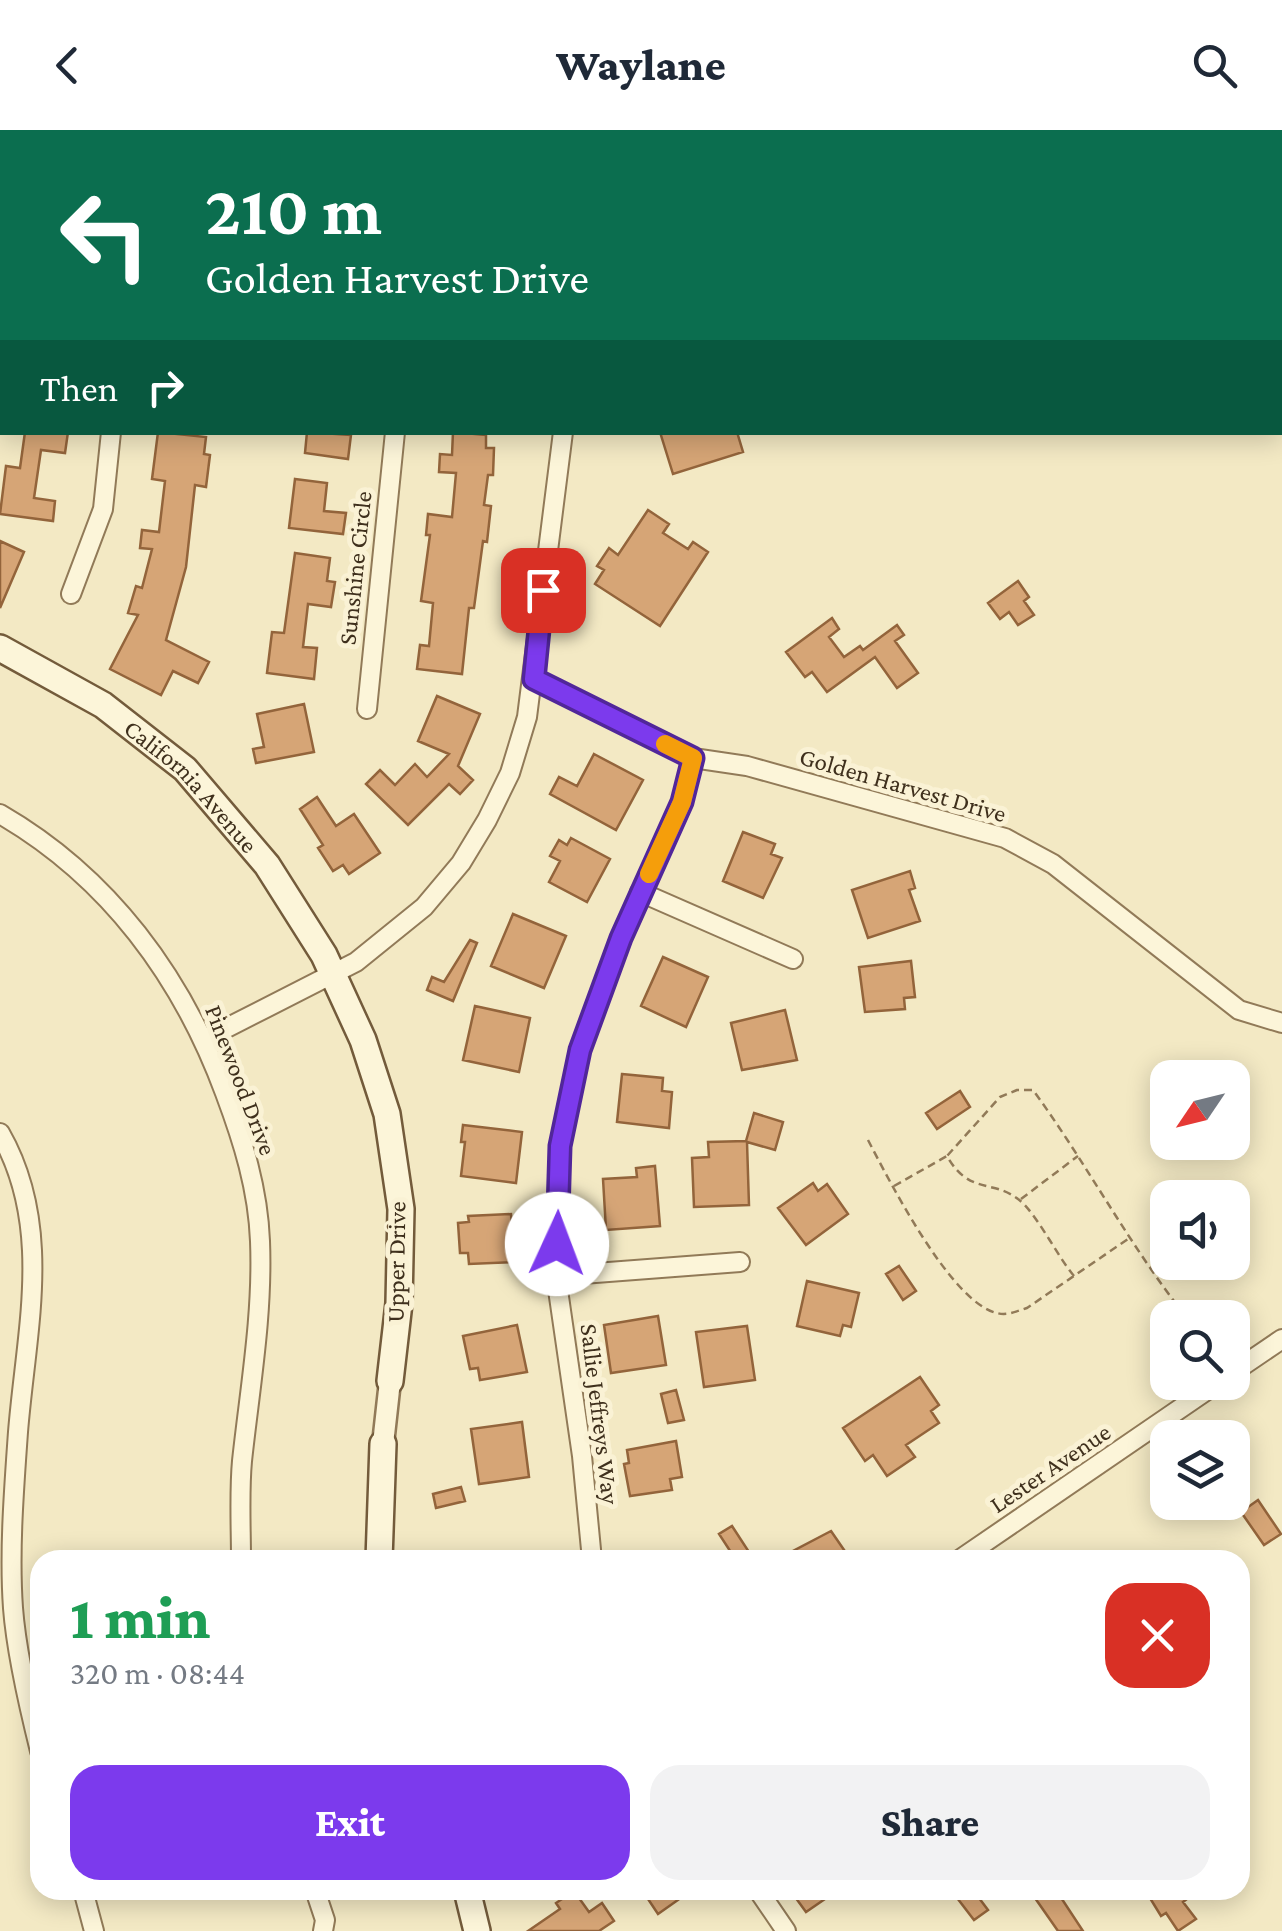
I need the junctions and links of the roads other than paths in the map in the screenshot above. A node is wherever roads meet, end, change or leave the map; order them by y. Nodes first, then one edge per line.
1 (111, 435) edge
2 (396, 435) edge
3 (563, 435) edge
4 (71, 594) dead end
5 (0, 648) edge
6 (534, 679) junction
7 (367, 709) dead end
8 (693, 758) junction
9 (0, 814) edge
10 (640, 892) junction
11 (792, 959) dead end
12 (334, 974) junction
13 (1282, 1022) edge
14 (205, 1039) junction
15 (0, 1133) edge
16 (740, 1262) dead end
17 (556, 1276) junction
18 (1282, 1339) edge
19 (1250, 1361) edge
20 (390, 1382) joint
21 (1193, 1400) edge
22 (384, 1444) joint
23 (241, 1550) edge
24 (379, 1550) edge
25 (591, 1550) edge
26 (974, 1550) edge
27 (30, 1698) edge
28 (86, 1900) edge
29 (318, 1900) edge
30 (469, 1900) edge
31 (765, 1900) edge
32 (94, 1931) edge
33 (323, 1931) edge
34 (477, 1931) edge
35 (786, 1931) edge

1 - 4 street
2 - 7 street, Sunshine Circle
3 - 6 street
5 - 12 main road, California Avenue
6 - 8 street, Golden Harvest Drive
6 - 12 street
8 - 10 street, Sallie Jeffreys Way
8 - 13 street, Golden Harvest Drive
9 - 14 street, Pinewood Drive
10 - 11 street
10 - 17 street, Sallie Jeffreys Way
12 - 14 street
12 - 20 main road, Upper Drive
14 - 23 street, Pinewood Drive
15 - 27 street
16 - 17 street
17 - 25 street, Sallie Jeffreys Way
18 - 19 street
20 - 22 street, Upper Drive
21 - 26 street, Lester Avenue
22 - 24 main road, Upper Drive
28 - 32 street
29 - 33 street
30 - 34 main road
31 - 35 street

